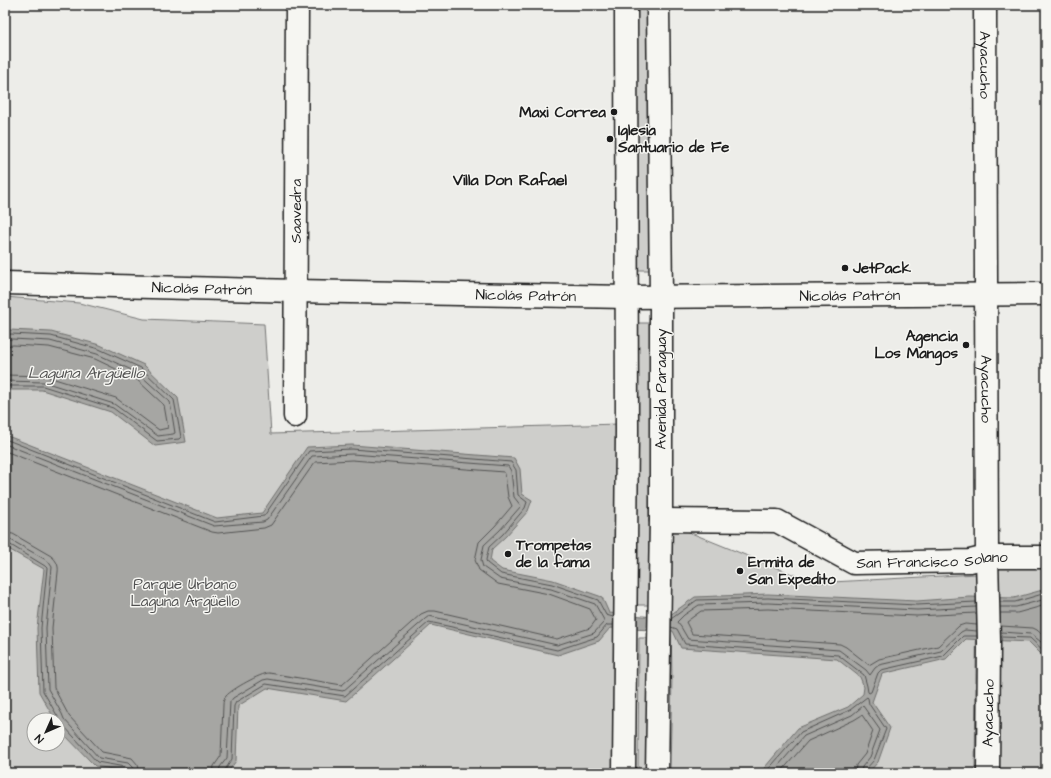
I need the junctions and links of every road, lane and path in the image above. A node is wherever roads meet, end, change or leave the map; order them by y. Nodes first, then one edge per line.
1 (297, 5) edge
2 (626, 5) edge
3 (658, 5) edge
4 (985, 5) edge
5 (5, 283) edge
6 (295, 291) junction
7 (986, 294) junction
8 (1046, 294) edge
9 (627, 297) junction
10 (661, 297) junction
11 (295, 416) dead end
12 (661, 520) junction
13 (987, 557) junction
14 (1046, 557) edge
15 (624, 773) edge
16 (657, 773) edge
17 (988, 773) edge

1 - 6 street, Saavedra
2 - 9 street
3 - 10 street, Avenida Paraguay
4 - 7 street, Ayacucho
5 - 6 street, Nicolás Patrón
6 - 9 street, Nicolás Patrón
6 - 11 street, Saavedra
7 - 8 street, Nicolás Patrón
7 - 10 street, Nicolás Patrón
7 - 13 street, Ayacucho
9 - 10 street, Nicolás Patrón
9 - 15 street
10 - 12 street, Avenida Paraguay
12 - 13 street, San Francisco Solano
12 - 16 street, Avenida Paraguay
13 - 14 street, San Francisco Solano
13 - 17 street, Ayacucho

